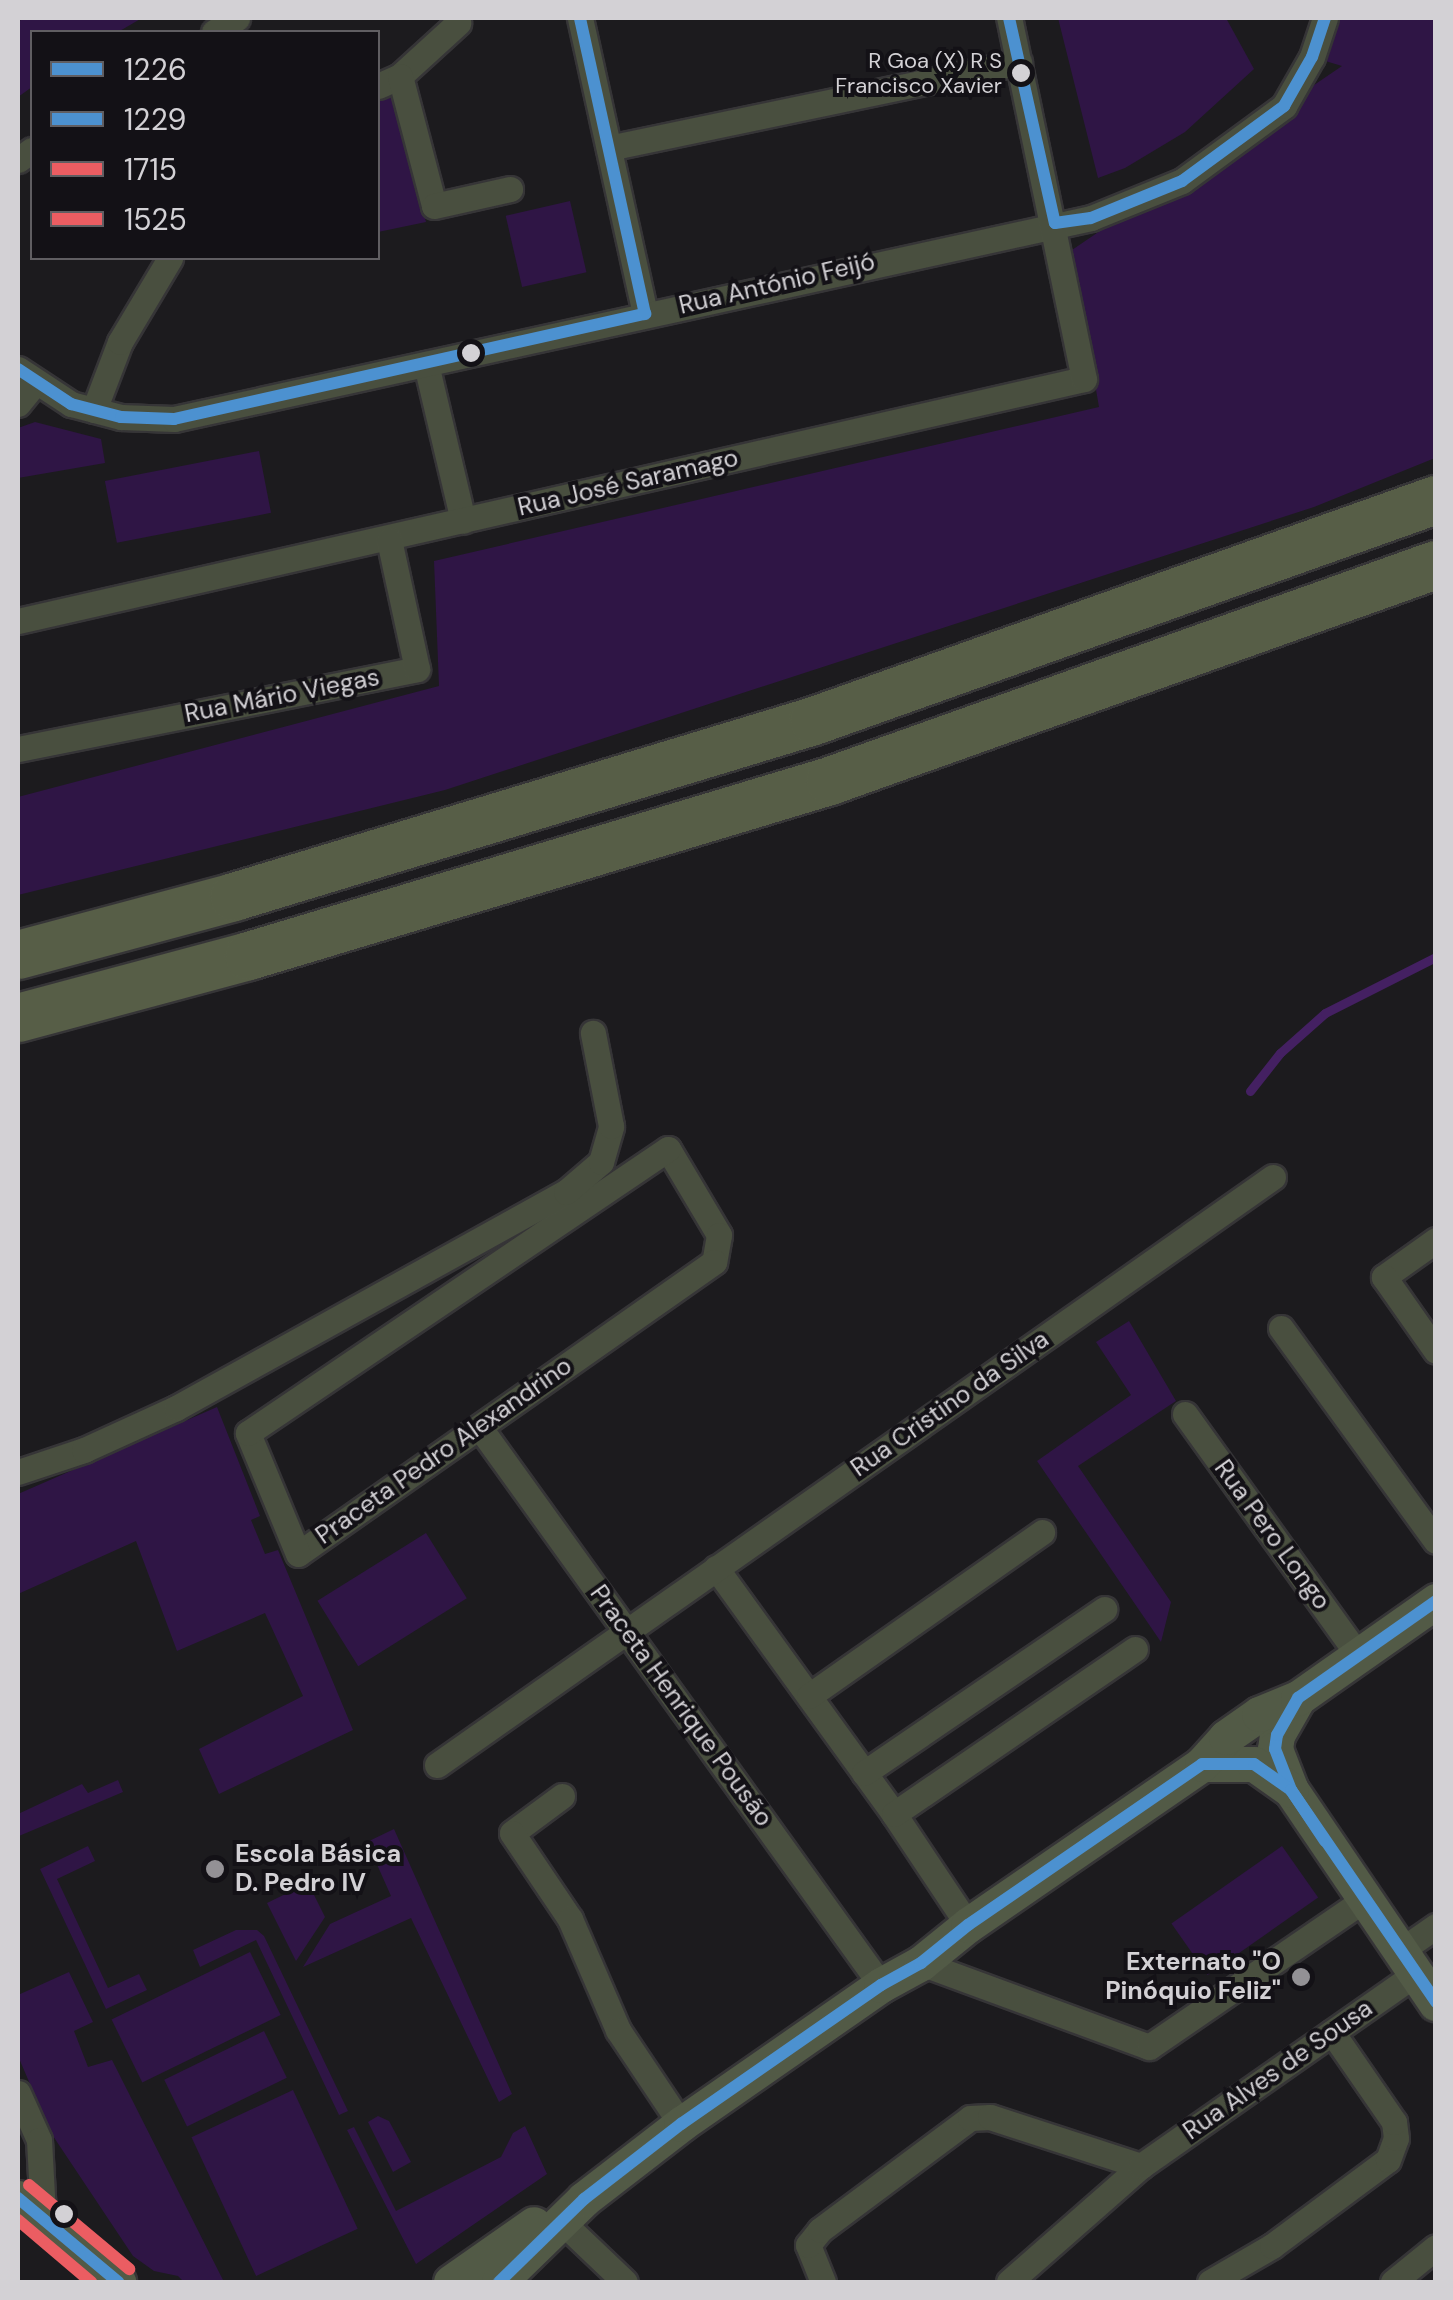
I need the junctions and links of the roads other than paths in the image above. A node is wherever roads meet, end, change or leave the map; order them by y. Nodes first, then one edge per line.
1 (580, 18) edge
2 (1010, 18) edge
3 (1324, 18) edge
4 (458, 22) dead end
5 (1019, 62) junction
6 (388, 81) edge
7 (609, 148) junction
8 (510, 189) dead end
9 (1054, 223) junction
10 (169, 260) edge
11 (645, 314) junction
12 (426, 364) junction
13 (27, 376) edge
14 (18, 404) edge
15 (94, 410) junction
16 (1436, 500) edge
17 (463, 521) junction
18 (389, 540) junction
19 (1436, 565) edge
20 (18, 622) edge
21 (18, 749) edge
22 (18, 955) edge
23 (18, 1018) edge
24 (594, 1033) dead end
25 (1273, 1177) dead end
26 (1436, 1240) edge
27 (1282, 1328) dead end
28 (1436, 1351) edge
29 (1185, 1414) dead end
30 (480, 1428) junction
31 (18, 1472) edge
32 (1042, 1532) dead end
33 (1436, 1541) edge
34 (716, 1568) junction
35 (1436, 1601) edge
36 (1104, 1609) dead end
37 (626, 1631) junction
38 (1135, 1649) dead end
39 (1358, 1655) junction
40 (809, 1696) junction
41 (1298, 1698) junction
42 (436, 1764) dead end
43 (1202, 1764) junction
44 (864, 1772) junction
45 (1291, 1790) junction
46 (562, 1796) dead end
47 (894, 1814) junction
48 (1364, 1900) junction
49 (968, 1924) junction
50 (1436, 1926) edge
51 (1407, 1962) junction
52 (921, 1963) junction
53 (881, 1985) junction
54 (1436, 2003) edge
55 (1332, 2032) junction
56 (18, 2094) edge
57 (681, 2124) junction
58 (1141, 2166) junction
59 (30, 2206) edge
60 (572, 2210) junction
61 (1436, 2247) edge
62 (118, 2282) edge
63 (452, 2282) edge
64 (499, 2282) edge
65 (625, 2282) edge
66 (823, 2282) edge
67 (1009, 2282) edge
68 (1210, 2282) edge
69 (1393, 2282) edge

1 - 7 street
2 - 5 street
3 - 9 street, Rua António Feijó
4 - 6 street
5 - 7 street
5 - 9 street
6 - 8 street
7 - 11 street
9 - 11 street, Rua António Feijó
9 - 17 street, Rua José Saramago
10 - 15 street
11 - 12 street, Rua António Feijó
12 - 15 street, Rua António Feijó
12 - 17 street
13 - 14 street
13 - 15 street, Rua António Feijó
16 - 22 highway
17 - 18 street, Rua José Saramago
18 - 20 street, Rua José Saramago
18 - 21 street, Rua Mário Viegas
19 - 23 highway
24 - 31 street
25 - 34 street, Rua Cristino da Silva
26 - 28 street
27 - 33 street
29 - 39 street, Rua Pero Longo
30 - 30 street, Praceta Pedro Alexandrino
30 - 37 street, Praceta Henrique Pousão
32 - 40 street
34 - 37 street, Rua Cristino da Silva
34 - 40 street
35 - 39 street
36 - 44 street
37 - 42 street, Rua Cristino da Silva
37 - 53 street, Praceta Henrique Pousão
38 - 47 street
39 - 41 street
40 - 44 street
41 - 43 street
41 - 45 street
43 - 45 street
43 - 49 street
44 - 47 street
45 - 48 street
46 - 57 street
47 - 49 street
48 - 51 street
48 - 52 street
49 - 52 street
50 - 51 street, Rua Alves de Sousa
51 - 54 street
51 - 55 street, Rua Alves de Sousa
52 - 53 street
53 - 57 street
55 - 58 street, Rua Alves de Sousa
55 - 68 street
56 - 59 street
57 - 60 street
58 - 66 street
58 - 67 street, Rua Alves de Sousa
59 - 62 street
60 - 63 street
60 - 64 street
60 - 65 street
61 - 69 street

